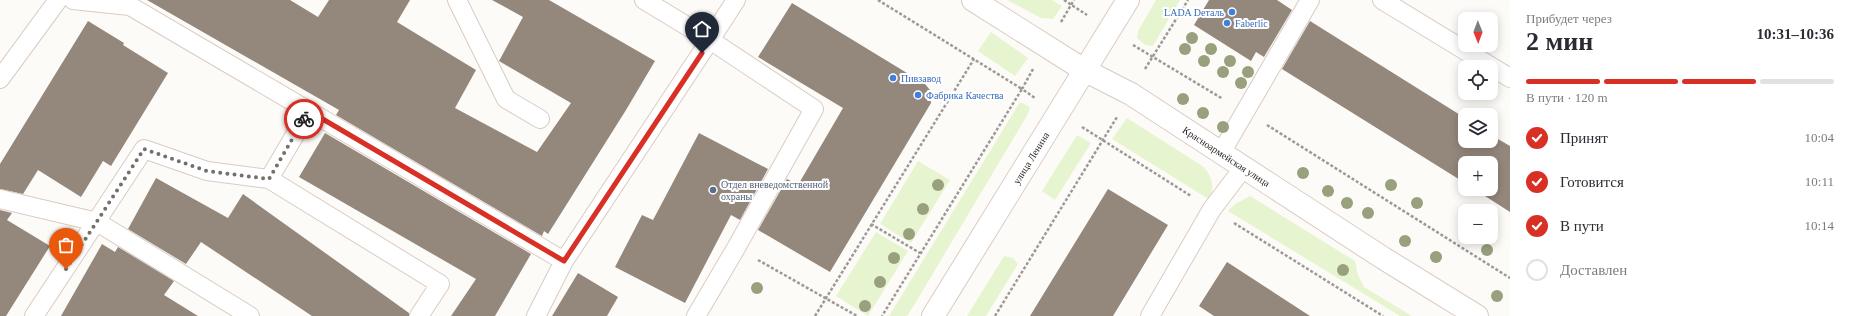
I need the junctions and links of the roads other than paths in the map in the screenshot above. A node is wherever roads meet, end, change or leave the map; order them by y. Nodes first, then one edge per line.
1 (58, 0) edge
2 (73, 0) edge
3 (457, 0) edge
4 (644, 0) edge
5 (736, 0) edge
6 (973, 0) edge
7 (1128, 0) edge
8 (1310, 0) edge
9 (1382, 0) edge
10 (710, 40) junction
11 (1084, 70) junction
12 (1510, 78) edge
13 (0, 79) edge
14 (309, 111) junction
15 (540, 119) dead end
16 (1221, 153) junction
17 (1244, 167) junction
18 (269, 179) junction
19 (0, 199) edge
20 (97, 222) junction
21 (564, 261) junction
22 (34, 316) edge
23 (250, 316) edge
24 (419, 316) edge
25 (536, 316) edge
26 (696, 316) edge
27 (933, 316) edge
28 (1150, 316) edge
29 (1477, 316) edge

1 - 13 lane
2 - 14 lane
3 - 15 lane
4 - 10 lane
5 - 10 lane
6 - 11 street, Красноармейская улица
7 - 11 street, улица Ленина
8 - 16 lane
9 - 12 lane
10 - 21 lane
10 - 26 lane
11 - 16 street, Красноармейская улица
11 - 27 street, улица Ленина
14 - 18 lane
14 - 21 lane
16 - 17 street, Красноармейская улица
17 - 28 lane
17 - 29 street, Красноармейская улица
18 - 20 lane
18 - 24 lane
19 - 20 lane
20 - 22 lane
20 - 23 lane
21 - 25 lane

